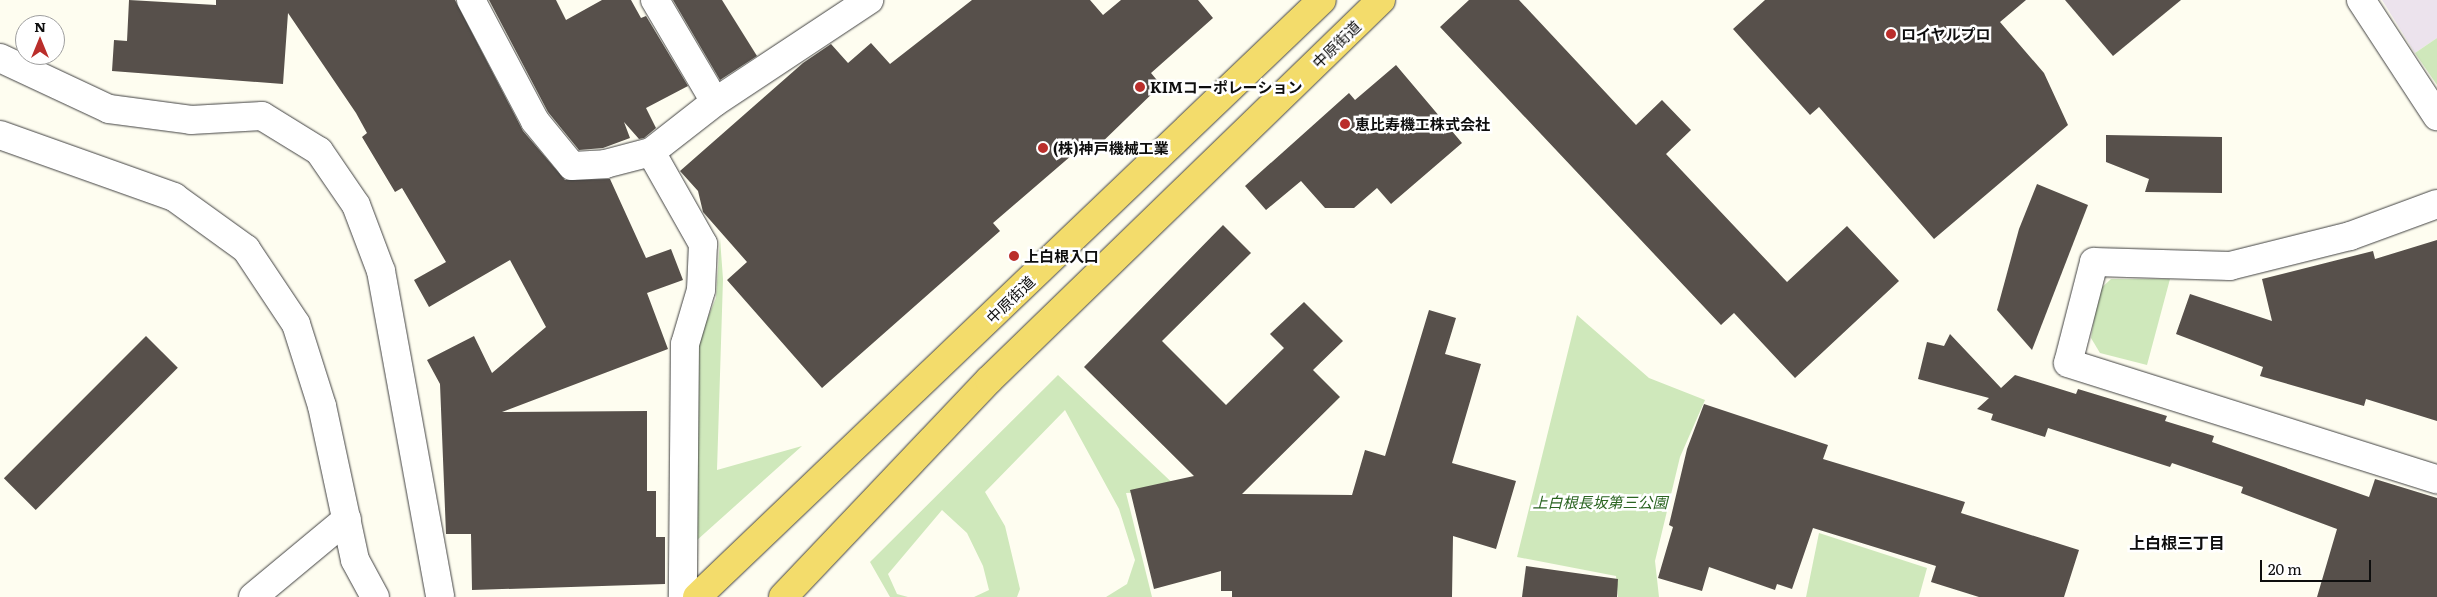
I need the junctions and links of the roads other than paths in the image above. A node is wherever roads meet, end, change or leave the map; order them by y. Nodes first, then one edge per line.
1 (471, 0) edge
2 (655, 0) edge
3 (869, 0) edge
4 (1322, 0) edge
5 (1381, 0) edge
6 (2361, 0) edge
7 (0, 58) edge
8 (715, 102) junction
9 (2437, 116) edge
10 (0, 135) edge
11 (651, 152) junction
12 (2437, 204) edge
13 (2437, 478) edge
14 (347, 519) junction
15 (253, 597) edge
16 (374, 597) edge
17 (440, 597) edge
18 (683, 597) edge
19 (697, 597) edge
20 (783, 597) edge

1 - 11 street
2 - 8 street
3 - 8 street
4 - 19 main road, 中原街道
5 - 20 main road, 中原街道
6 - 9 street
7 - 17 street
8 - 11 street
10 - 14 street
11 - 18 street
12 - 13 street
14 - 15 street
14 - 16 street

